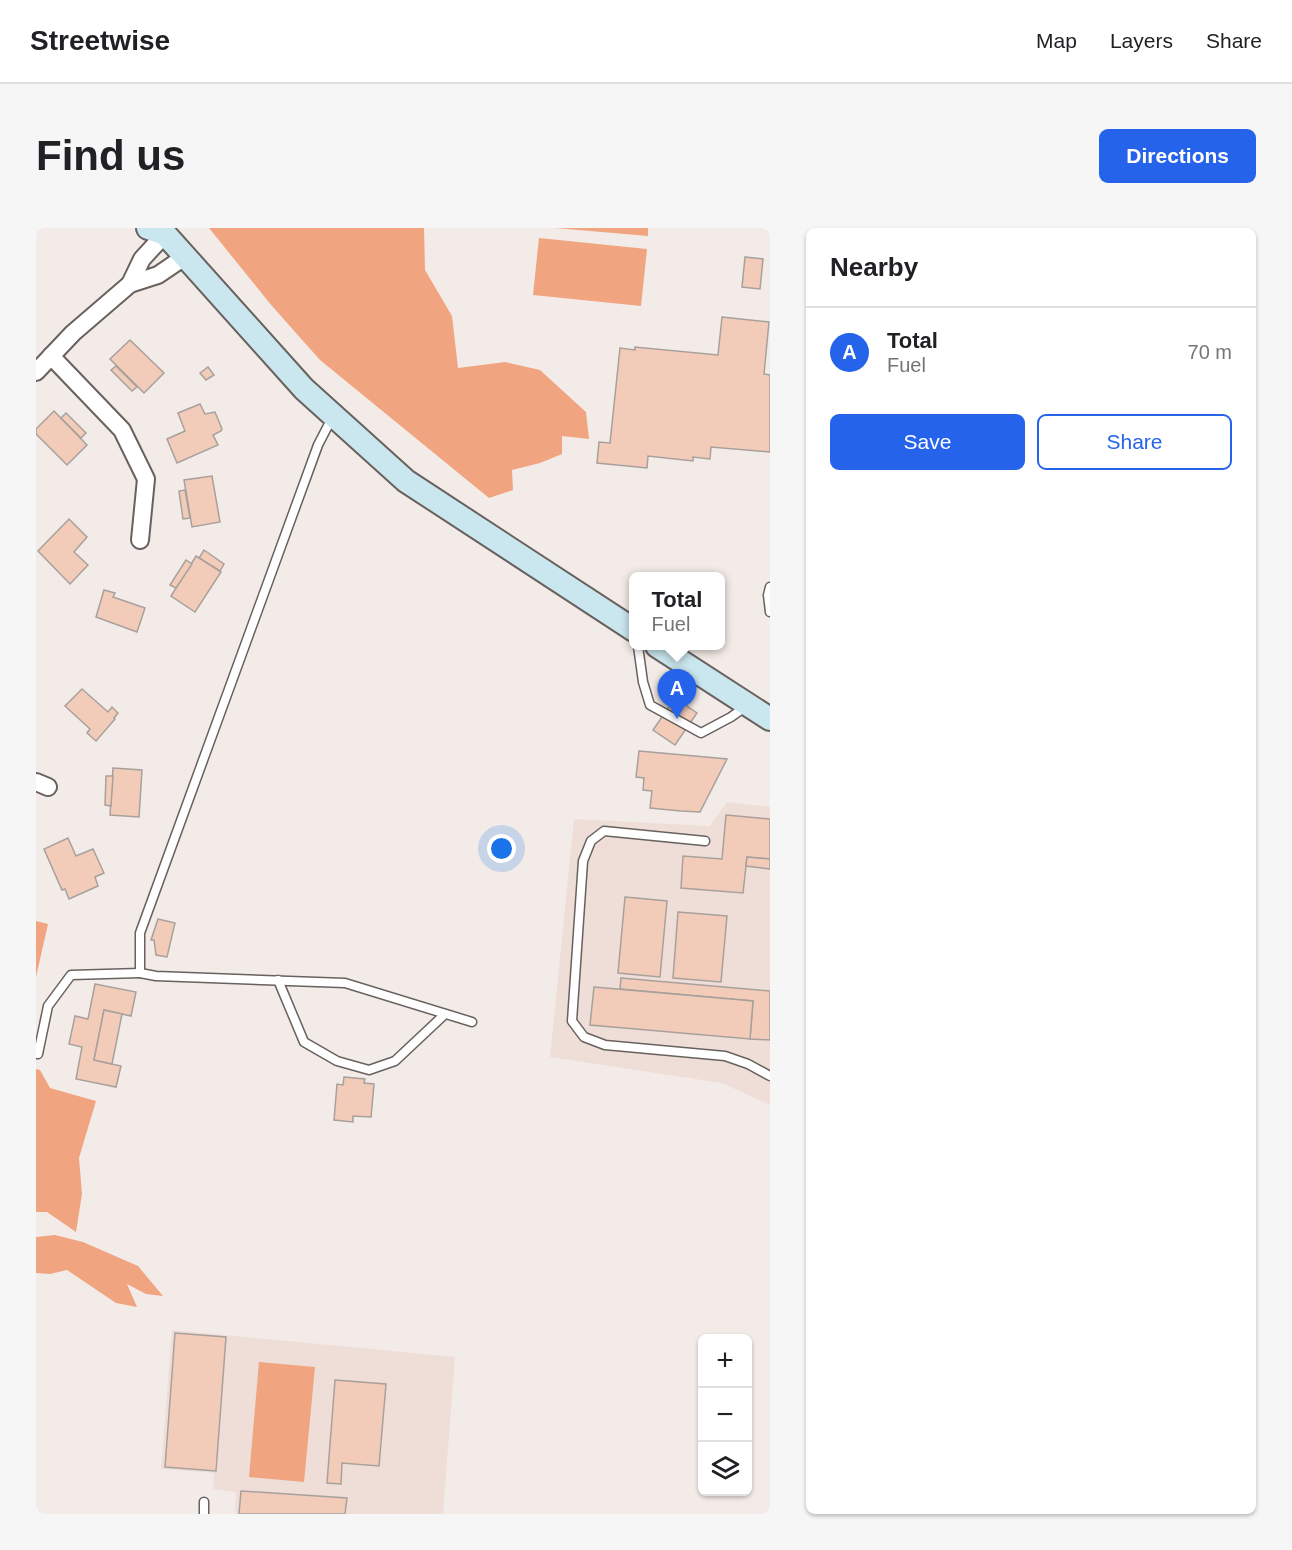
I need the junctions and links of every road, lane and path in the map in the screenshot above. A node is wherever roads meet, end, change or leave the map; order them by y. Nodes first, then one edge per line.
1 (160, 230) edge
2 (186, 256) junction
3 (130, 284) junction
4 (51, 356) junction
5 (36, 372) edge
6 (333, 416) junction
7 (140, 540) dead end
8 (770, 587) edge
9 (770, 612) edge
10 (629, 627) edge
11 (639, 650) edge
12 (664, 650) edge
13 (747, 705) junction
14 (769, 716) edge
15 (705, 841) dead end
16 (140, 974) junction
17 (278, 980) junction
18 (445, 1014) junction
19 (471, 1022) dead end
20 (38, 1054) dead end
21 (770, 1076) edge
22 (204, 1502) dead end
23 (204, 1514) edge

1 - 2 street
1 - 3 street
2 - 3 street
2 - 6 street
3 - 4 street
4 - 5 street
4 - 7 street
6 - 10 street
6 - 16 lane
8 - 9 lane
11 - 13 lane
12 - 13 street
13 - 14 street
15 - 21 lane
16 - 17 lane
16 - 20 lane
17 - 18 lane
17 - 18 lane
18 - 19 lane
22 - 23 lane

